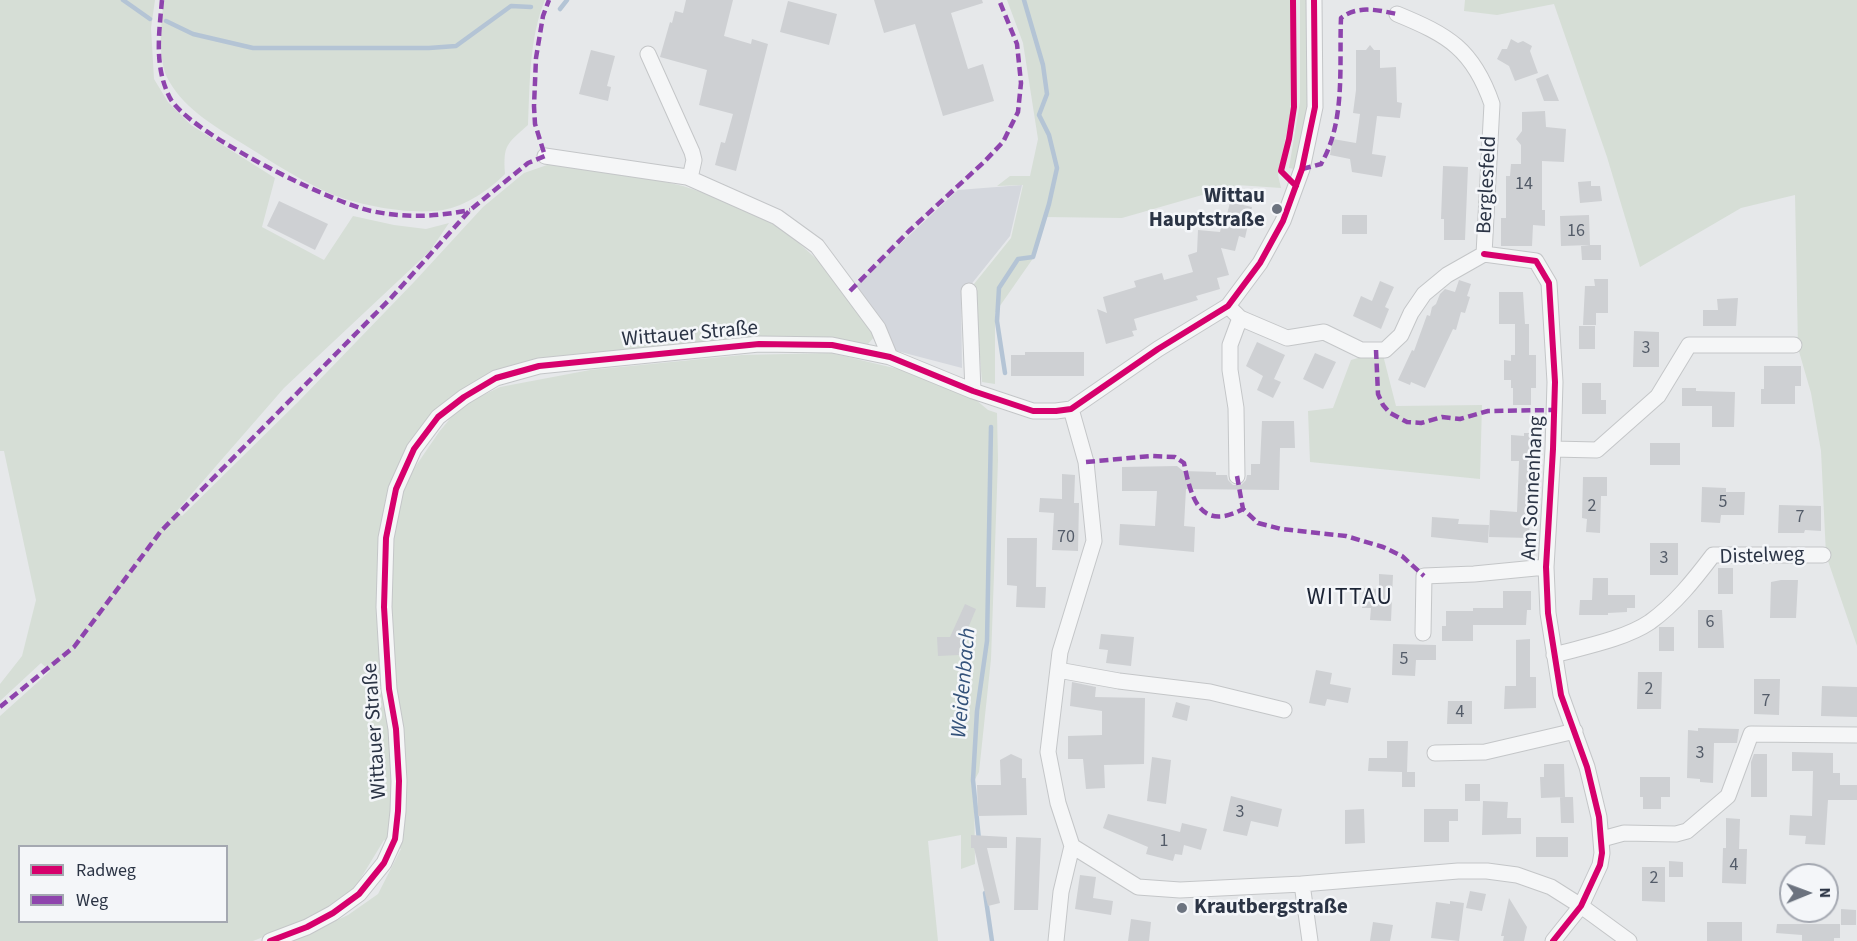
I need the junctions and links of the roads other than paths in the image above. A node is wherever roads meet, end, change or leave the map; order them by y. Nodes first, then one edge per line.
1 (1314, 0) edge
2 (1397, 14) dead end
3 (648, 54) dead end
4 (545, 156) dead end
5 (690, 178) junction
6 (1484, 254) junction
7 (969, 291) dead end
8 (1228, 306) junction
9 (1240, 318) junction
10 (1794, 345) dead end
11 (890, 357) junction
12 (973, 391) junction
13 (1071, 409) junction
14 (1553, 449) junction
15 (1237, 476) dead end
16 (1823, 555) dead end
17 (1546, 567) junction
18 (1423, 633) dead end
19 (1554, 655) junction
20 (1058, 670) junction
21 (1284, 710) dead end
22 (1575, 731) junction
23 (1857, 735) edge
24 (1435, 753) dead end
25 (1602, 839) junction
26 (1072, 846) junction
27 (1302, 884) junction
28 (1581, 906) junction
29 (270, 941) edge
30 (1056, 941) edge
31 (1310, 941) edge
32 (1553, 941) edge
33 (1629, 941) edge

1 - 8 street
2 - 6 street, Berglesfeld
3 - 5 street
4 - 5 street
5 - 11 street
6 - 9 street, Berglesfeld
6 - 14 street, Am Sonnenhang
7 - 12 street
8 - 9 street, Berglesfeld
8 - 13 street
9 - 15 street
10 - 14 street
11 - 12 street, Wittauer Straße
11 - 29 street, Wittauer Straße
12 - 13 street, Wittauer Straße
13 - 20 street
14 - 17 street, Am Sonnenhang
16 - 19 street, Distelweg
17 - 18 street
17 - 19 street, Am Sonnenhang
19 - 22 street, Am Sonnenhang
20 - 21 street
20 - 26 street
22 - 24 street
22 - 25 street, Am Sonnenhang
23 - 25 street
25 - 28 street, Am Sonnenhang
26 - 27 street
26 - 30 street
27 - 28 street
27 - 31 street
28 - 32 street, Am Sonnenhang
28 - 33 street

